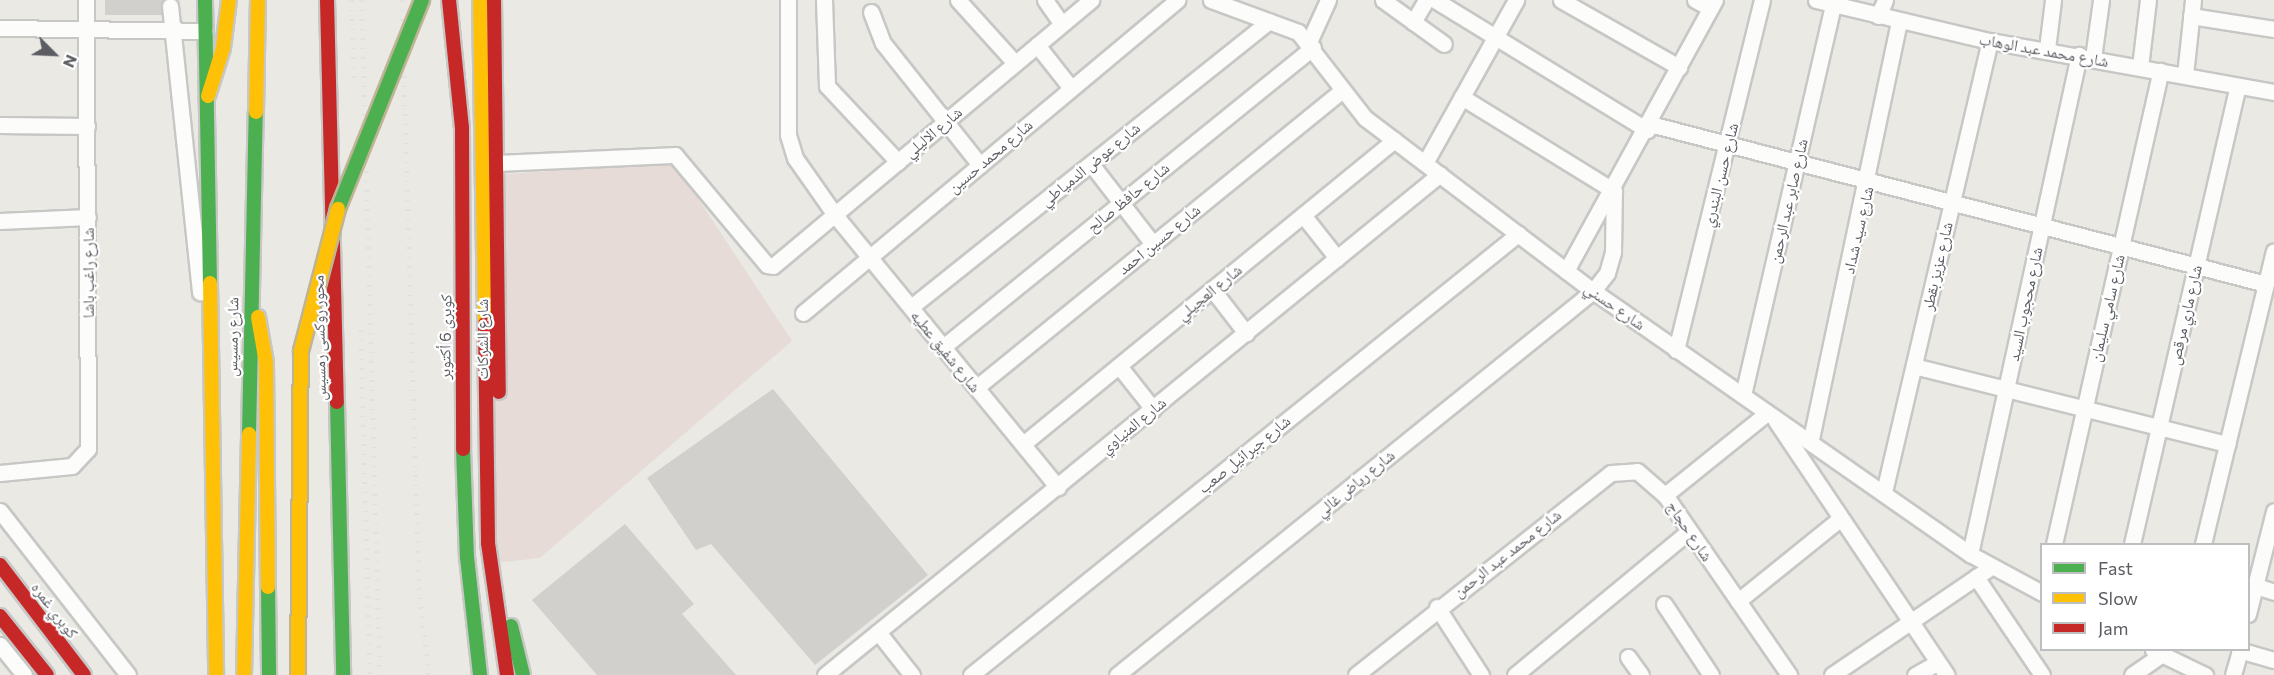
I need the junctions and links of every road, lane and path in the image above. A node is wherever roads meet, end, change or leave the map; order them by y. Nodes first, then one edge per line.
1 (86, 0) edge
2 (205, 0) edge
3 (229, 0) edge
4 (258, 0) edge
5 (327, 0) edge
6 (422, 0) edge
7 (449, 0) edge
8 (480, 0) edge
9 (487, 0) edge
10 (494, 0) edge
11 (788, 0) edge
12 (824, 0) edge
13 (958, 0) edge
14 (1045, 0) edge
15 (1091, 0) edge
16 (1177, 0) edge
17 (1211, 0) edge
18 (1328, 0) edge
19 (1383, 0) edge
20 (1426, 0) edge
21 (1436, 0) edge
22 (1516, 0) edge
23 (1561, 0) edge
24 (1695, 0) edge
25 (1762, 0) edge
26 (1816, 0) edge
27 (1885, 0) edge
28 (2053, 0) edge
29 (2102, 0) edge
30 (2148, 0) edge
31 (2193, 0) edge
32 (1712, 4) edge
33 (170, 6) dead end
34 (1833, 6) junction
35 (871, 12) dead end
36 (1878, 16) junction
37 (2191, 16) junction
38 (1269, 21) junction
39 (1899, 21) junction
40 (1413, 22) junction
41 (1062, 24) junction
42 (0, 28) edge
43 (87, 29) junction
44 (2274, 29) edge
45 (173, 31) junction
46 (205, 31) junction
47 (1496, 36) junction
48 (1990, 41) junction
49 (1311, 44) junction
50 (1444, 44) dead end
51 (1037, 45) junction
52 (2047, 49) junction
53 (2086, 57) junction
54 (1015, 63) junction
55 (1679, 67) junction
56 (2139, 67) junction
57 (2161, 71) junction
58 (2185, 75) junction
59 (2238, 86) junction
60 (1071, 88) junction
61 (1341, 91) junction
62 (2274, 92) edge
63 (208, 96) junction
64 (1462, 97) junction
65 (945, 122) junction
66 (0, 125) edge
67 (87, 126) junction
68 (1648, 127) junction
69 (1395, 140) junction
70 (1727, 144) junction
71 (898, 162) junction
72 (498, 163) junction
73 (1425, 163) junction
74 (1797, 163) junction
75 (1091, 164) junction
76 (980, 165) junction
77 (1440, 174) junction
78 (1869, 182) junction
79 (1614, 191) junction
80 (1121, 202) junction
81 (1952, 203) junction
82 (835, 215) junction
83 (1303, 215) junction
84 (88, 217) junction
85 (0, 221) edge
86 (2042, 226) junction
87 (1518, 234) junction
88 (1153, 244) junction
89 (2121, 246) junction
90 (2274, 251) edge
91 (870, 257) junction
92 (1337, 258) junction
93 (2196, 266) junction
94 (1566, 271) junction
95 (2266, 284) junction
96 (249, 287) junction
97 (1212, 289) junction
98 (1593, 291) junction
99 (911, 307) junction
100 (803, 313) dead end
101 (1246, 333) junction
102 (944, 347) junction
103 (1676, 350) junction
104 (1119, 366) junction
105 (1914, 366) junction
106 (976, 387) junction
107 (2006, 389) junction
108 (1743, 395) junction
109 (2085, 408) junction
110 (1153, 409) junction
111 (1770, 415) junction
112 (214, 423) junction
113 (2159, 427) junction
114 (1811, 439) junction
115 (1023, 444) junction
116 (2227, 444) junction
117 (0, 473) edge
118 (1058, 487) junction
119 (1884, 492) junction
120 (1665, 495) junction
121 (0, 511) edge
122 (2274, 512) edge
123 (1841, 518) junction
124 (1689, 531) junction
125 (2054, 543) edge
126 (2132, 543) edge
127 (2203, 543) edge
128 (1970, 554) junction
129 (0, 565) edge
130 (1991, 567) junction
131 (1976, 577) junction
132 (2256, 586) junction
133 (2040, 592) edge
134 (2274, 592) edge
135 (1738, 601) junction
136 (1664, 604) dead end
137 (1437, 607) junction
138 (2250, 607) edge
139 (0, 616) edge
140 (1911, 622) junction
141 (878, 632) junction
142 (0, 645) edge
143 (2240, 651) edge
144 (2243, 651) edge
145 (2167, 653) edge
146 (1628, 657) dead end
147 (2274, 660) edge
148 (1942, 669) edge
149 (24, 675) edge
150 (47, 675) edge
151 (84, 675) edge
152 (128, 675) edge
153 (216, 675) edge
154 (244, 675) edge
155 (269, 675) edge
156 (298, 675) edge
157 (344, 675) edge
158 (480, 675) edge
159 (507, 675) edge
160 (516, 675) edge
161 (523, 675) edge
162 (825, 675) edge
163 (912, 675) edge
164 (971, 675) edge
165 (1117, 675) edge
166 (1356, 675) edge
167 (1482, 675) edge
168 (1515, 675) edge
169 (1641, 675) edge
170 (1711, 675) edge
171 (1789, 675) edge
172 (1832, 675) edge
173 (1915, 675) edge
174 (2042, 675) edge
175 (2132, 675) edge
176 (2205, 675) edge
177 (2233, 675) edge

1 - 43 street, شارع راغب باشا
2 - 46 main road, شارع رمسيس
3 - 63 main road
4 - 96 main road, شارع رمسيس
5 - 157 main road, محور روكسى رمسيس
6 - 156 main road, bridge
7 - 158 main road, كوبرى 6 أكتوبر
8 - 159 main road
9 - 160 main road, شارع الشركات
10 - 72 main road, شارع الشركات
11 - 82 street, شارع شفيق عطيه
12 - 71 street
13 - 54 street
14 - 41 street
15 - 41 street, شارع الاليلي
16 - 60 street, شارع محمد حسين
17 - 38 street, شارع حسني
18 - 49 street
19 - 40 street
20 - 40 street
21 - 47 street
22 - 47 street
23 - 55 street
24 - 32 street
25 - 70 street, شارع حسن البندري
26 - 34 street, شارع محمد عبد الوهاب
27 - 36 street
28 - 52 street
29 - 53 street, شارع محجوب السيد
30 - 56 street
31 - 37 street
32 - 55 street
33 - 45 street
34 - 36 street, شارع محمد عبد الوهاب
34 - 74 street, شارع صابر عبد الرحمن
35 - 65 street
36 - 39 street, شارع محمد عبد الوهاب
37 - 44 street
37 - 58 street
38 - 49 street, شارع حسني
38 - 75 street, شارع عوض الدمياطي
39 - 48 street, شارع محمد عبد الوهاب
39 - 78 street, شارع سيد شداد
40 - 50 street
41 - 51 street, شارع الاليلي
42 - 43 street
43 - 45 street
43 - 67 street, شارع راغب باشا
45 - 46 street
45 - 112 street
46 - 63 main road, شارع رمسيس
47 - 64 street
47 - 68 street
48 - 52 street, شارع محمد عبد الوهاب
48 - 81 street, شارع عزيز بقطر
49 - 61 street, شارع حسني
49 - 80 street, شارع حافظ صالح
51 - 54 street, شارع الاليلي
51 - 60 street
52 - 53 street, شارع محمد عبد الوهاب
53 - 56 street, شارع محمد عبد الوهاب
53 - 86 street, شارع محجوب السيد
54 - 65 street, شارع الاليلي
55 - 68 street
56 - 57 street, شارع محمد عبد الوهاب
57 - 58 street, شارع محمد عبد الوهاب
57 - 89 street, شارع سامي سليمان
58 - 59 street, شارع محمد عبد الوهاب
59 - 62 street, شارع محمد عبد الوهاب
59 - 93 street, شارع ماري مرقص
60 - 76 street, شارع محمد حسين
61 - 69 street, شارع حسني
61 - 88 street, شارع حسين احمد
63 - 112 main road, شارع رمسيس
64 - 73 street
64 - 79 street
65 - 71 street, شارع الاليلي
65 - 76 street
66 - 67 street
67 - 84 street, شارع راغب باشا
68 - 70 street
68 - 79 street
69 - 73 street, شارع حسني
69 - 83 street, شارع العجيلي
70 - 74 street
70 - 103 street, شارع حسن البندري
71 - 82 street, شارع الاليلي
72 - 82 street, شارع الاليلي
72 - 161 main road, شارع الشركات
73 - 77 street, شارع حسني
74 - 78 street
74 - 108 street, شارع صابر عبد الرحمن
75 - 80 street
75 - 99 street, شارع عوض الدمياطي
76 - 91 street, شارع محمد حسين
77 - 87 street, شارع حسني
77 - 92 street, شارع المنياوي
78 - 81 street
78 - 114 street, شارع سيد شداد
79 - 94 street
79 - 98 street, شارع رياض غالي
80 - 88 street
80 - 102 street, شارع حافظ صالح
81 - 86 street
81 - 105 street, شارع عزيز بقطر
82 - 91 street, شارع شفيق عطيه
83 - 92 street
83 - 97 street, شارع العجيلي
84 - 85 street
84 - 117 street, شارع راغب باشا
86 - 89 street
86 - 107 street, شارع محجوب السيد
87 - 94 street, شارع حسني
87 - 164 street, شارع جبرائيل صعب
88 - 106 street, شارع حسين احمد
89 - 93 street
89 - 109 street, شارع سامي سليمان
90 - 95 street
91 - 99 street, شارع شفيق عطيه
91 - 100 street, شارع محمد حسين
92 - 101 street, شارع المنياوي
93 - 95 street
93 - 113 street, شارع ماري مرقص
94 - 98 street, شارع حسني
95 - 116 street
96 - 154 main road, شارع رمسيس
96 - 155 main road
97 - 101 street
97 - 104 street, شارع العجيلي
98 - 103 street, شارع حسني
98 - 165 street, شارع رياض غالي
99 - 102 street, شارع شفيق عطيه
101 - 110 street, شارع المنياوي
102 - 106 street, شارع شفيق عطيه
103 - 108 street, شارع حسني
104 - 110 street
104 - 115 street, شارع العجيلي
105 - 107 street
105 - 119 street, شارع عزيز بقطر
106 - 115 street, شارع شفيق عطيه
107 - 109 street
107 - 128 street, شارع محجوب السيد
108 - 111 street, شارع حسني
109 - 113 street
109 - 125 street, شارع سامي سليمان
110 - 118 street, شارع المنياوي
111 - 114 street, شارع حسني
111 - 120 street, شارع حجاج
111 - 123 street
112 - 153 main road, شارع رمسيس
113 - 116 street
113 - 126 street, شارع ماري مرقص
114 - 119 street, شارع حسني
115 - 118 street, شارع شفيق عطيه
116 - 127 street
118 - 141 street, شارع المنياوي
119 - 128 street, شارع حسني
120 - 124 street, شارع حجاج
120 - 137 street, شارع محمد عبد الرحمن
121 - 152 street
122 - 132 street
123 - 135 street
123 - 140 street
124 - 135 street, شارع حجاج
124 - 168 street
128 - 130 street, شارع حسني
129 - 151 main road, كوبري غمره
130 - 131 street
130 - 133 street, شارع حسني
131 - 140 street
131 - 174 street
132 - 134 street
132 - 138 street
135 - 171 street, شارع حجاج
136 - 170 street
137 - 166 street, شارع محمد عبد الرحمن
137 - 167 street
139 - 150 main road
140 - 148 street
140 - 172 street
141 - 162 street, شارع المنياوي
141 - 163 street
142 - 149 street
143 - 177 street
144 - 147 street
145 - 175 street
145 - 176 street
146 - 169 street
148 - 173 street

